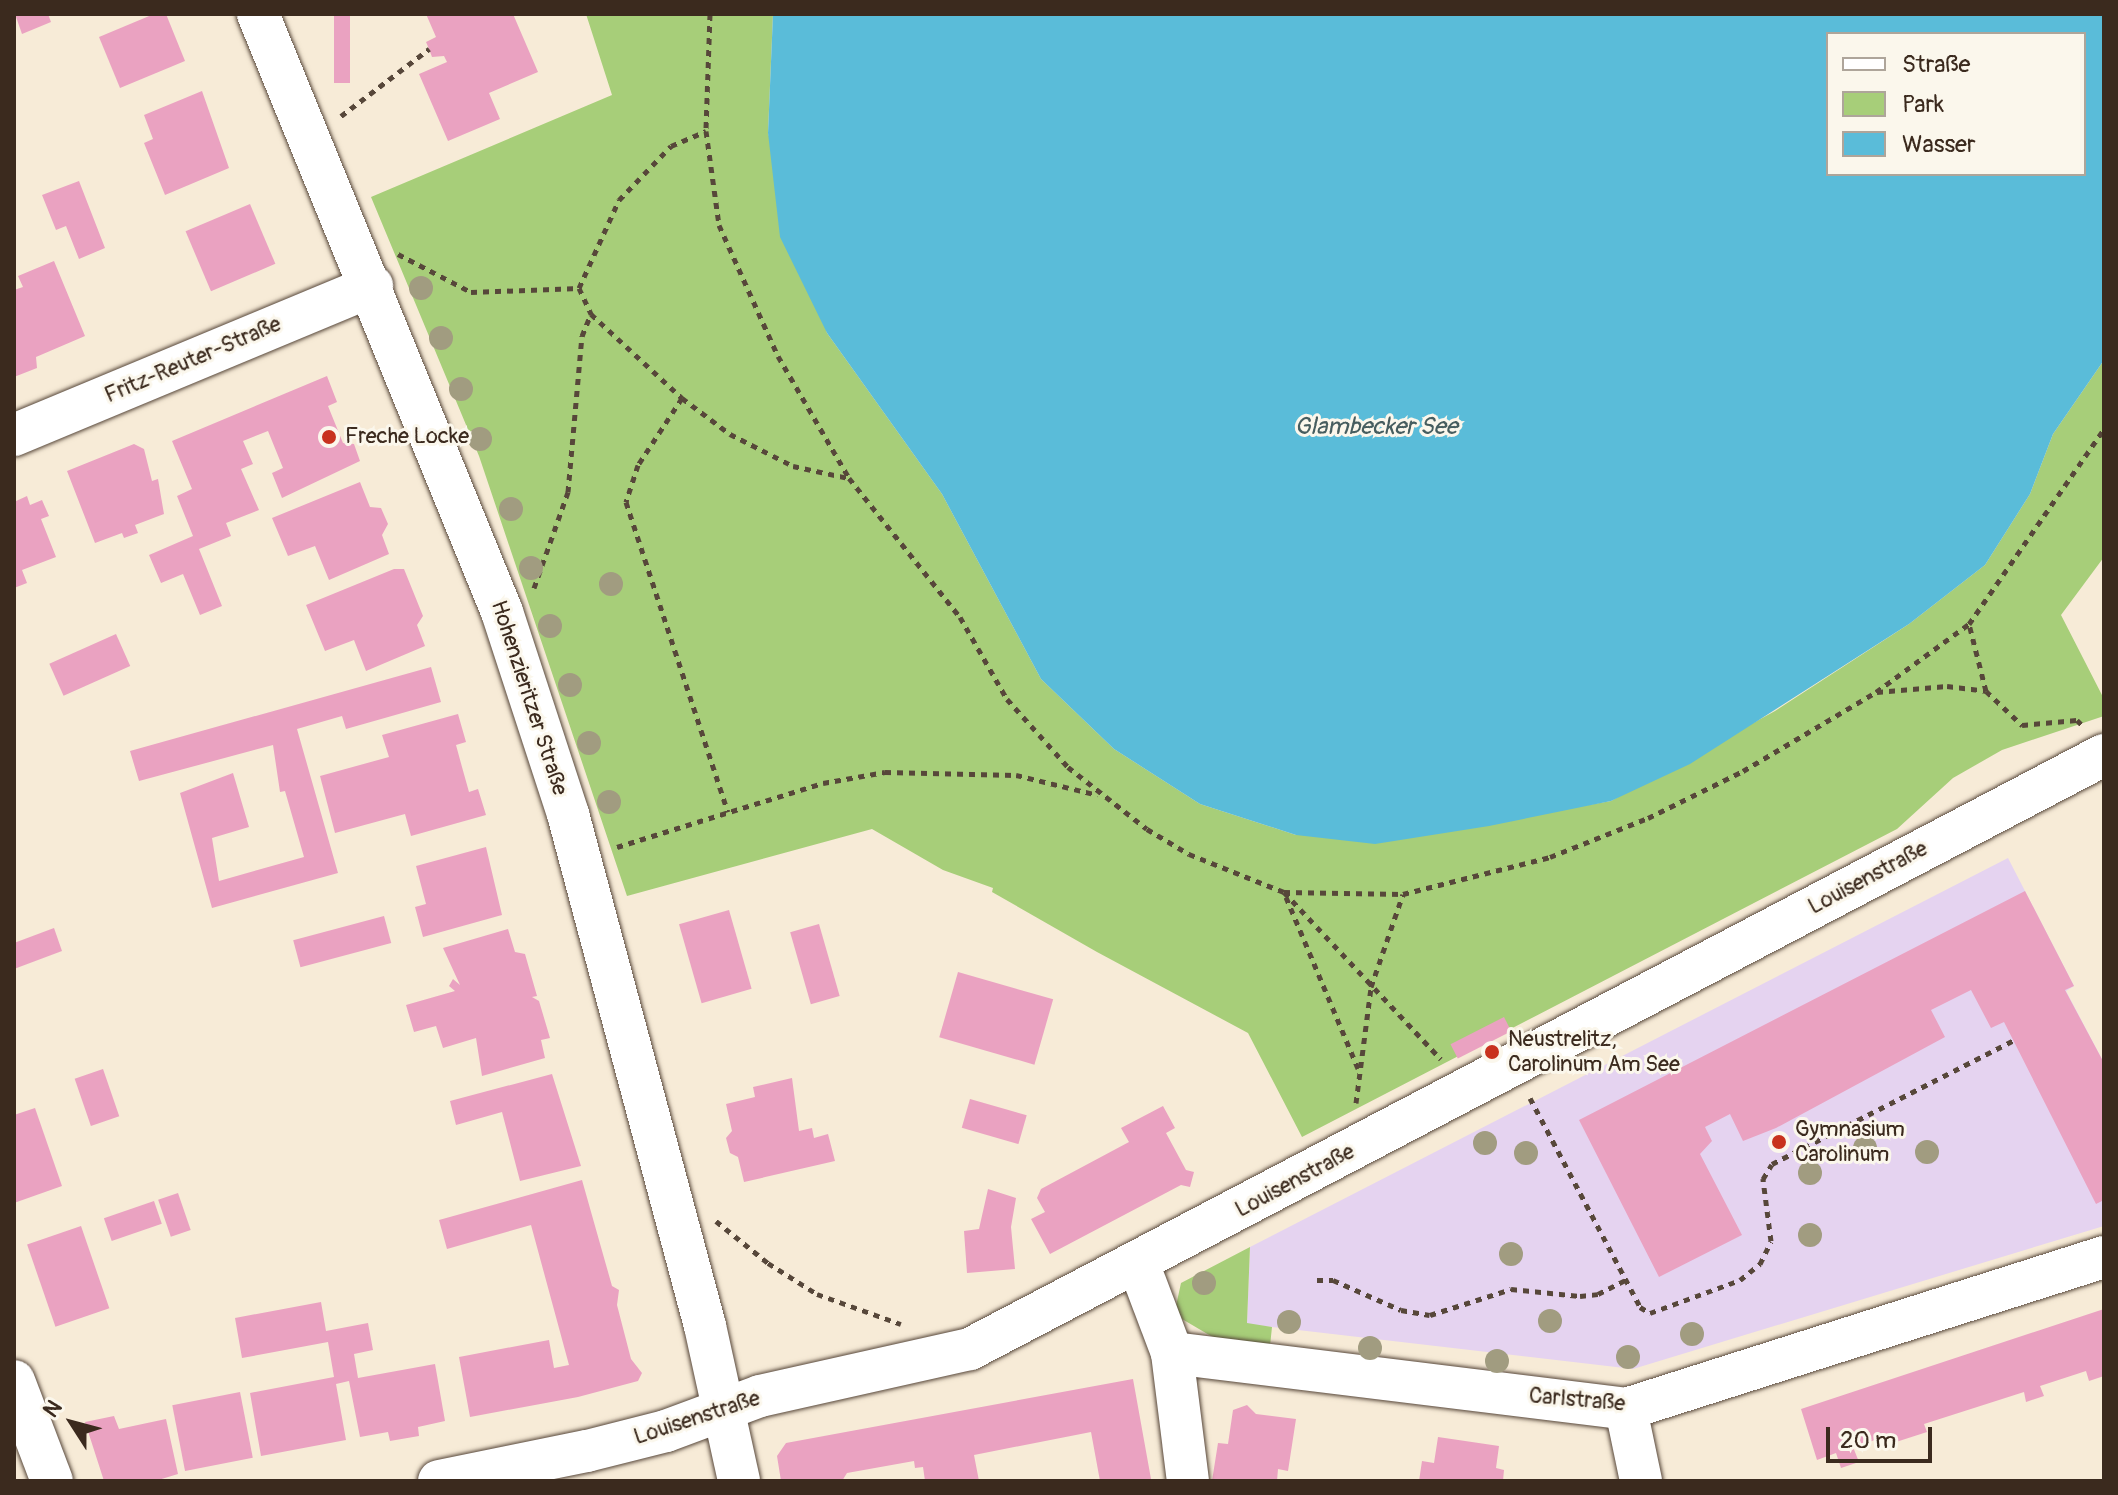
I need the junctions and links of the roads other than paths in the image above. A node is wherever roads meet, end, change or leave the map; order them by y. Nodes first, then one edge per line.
1 (258, 14) edge
2 (365, 268) junction
3 (14, 435) edge
4 (2095, 742) edge
5 (2104, 1257) edge
6 (1138, 1263) junction
7 (1172, 1353) junction
8 (14, 1381) edge
9 (725, 1407) junction
10 (1626, 1409) junction
11 (52, 1481) edge
12 (439, 1481) edge
13 (739, 1481) edge
14 (1188, 1481) edge
15 (1641, 1481) edge

1 - 2 street, Hohenzieritzer Straße
2 - 3 street, Fritz-Reuter-Straße
2 - 9 street, Hohenzieritzer Straße
4 - 6 street, Louisenstraße
5 - 10 street, Carlstraße
6 - 7 street
6 - 9 street, Louisenstraße
7 - 10 street, Carlstraße
7 - 14 street
8 - 11 street
9 - 12 street, Louisenstraße
9 - 13 street, Hohenzieritzer Straße
10 - 15 street

